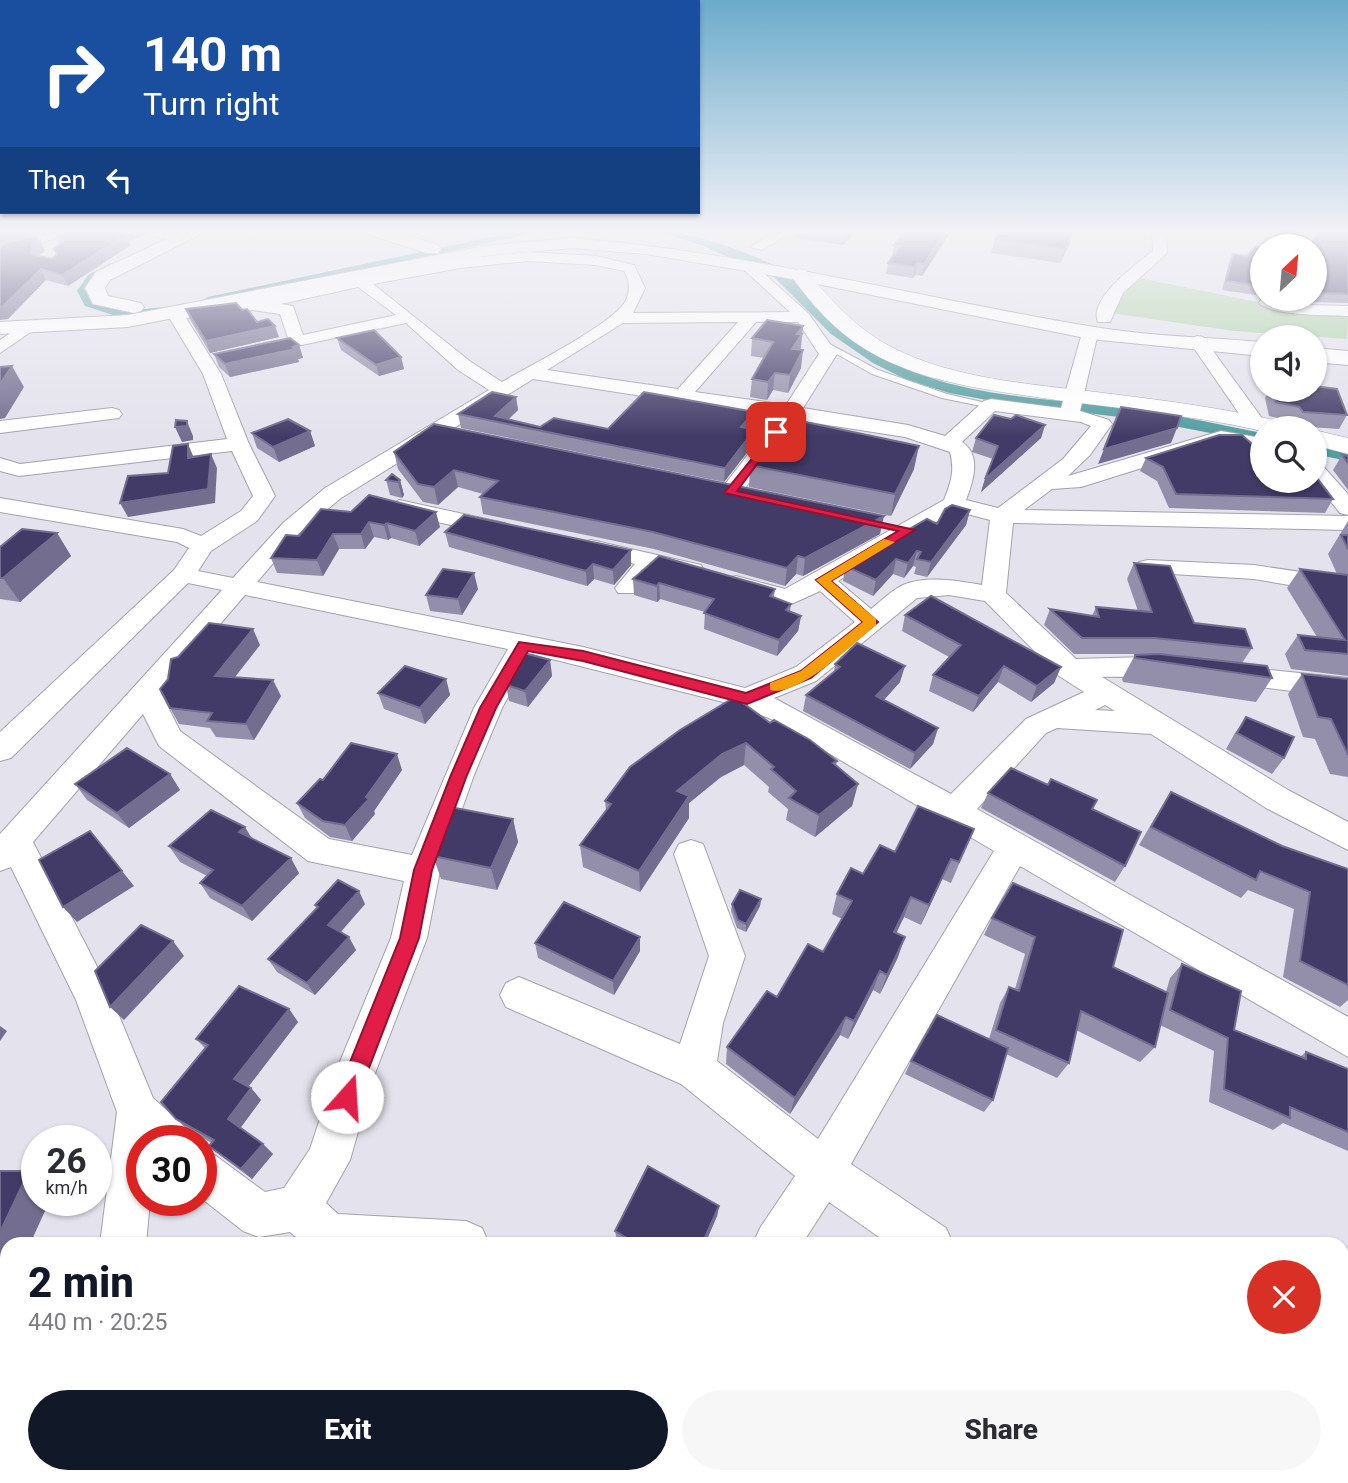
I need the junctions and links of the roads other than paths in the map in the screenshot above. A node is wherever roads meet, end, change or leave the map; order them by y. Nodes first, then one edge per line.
1 (100, 299) edge
2 (171, 299) edge
3 (248, 299) edge
4 (282, 299) edge
5 (382, 299) edge
6 (635, 299) edge
7 (787, 299) edge
8 (822, 299) edge
9 (943, 299) edge
10 (972, 299) edge
11 (1112, 299) edge
12 (126, 308) junction
13 (242, 308) junction
14 (1327, 310) edge
15 (1348, 311) edge
16 (175, 314) junction
17 (803, 317) junction
18 (407, 318) junction
19 (620, 318) junction
20 (751, 318) junction
21 (1050, 318) junction
22 (0, 321) edge
23 (29, 326) junction
24 (1097, 326) junction
25 (0, 328) edge
26 (1250, 339) edge
27 (1197, 341) junction
28 (822, 342) junction
29 (1327, 347) edge
30 (0, 348) edge
31 (1250, 348) edge
32 (1348, 349) edge
33 (1327, 356) edge
34 (1348, 358) edge
35 (530, 373) junction
36 (502, 390) junction
37 (681, 397) junction
38 (991, 405) junction
39 (1072, 407) junction
40 (791, 412) junction
41 (112, 414) dead end
42 (1250, 416) edge
43 (1250, 421) edge
44 (0, 427) edge
45 (437, 432) junction
46 (463, 437) edge
47 (1327, 440) edge
48 (1250, 442) edge
49 (949, 443) junction
50 (239, 444) junction
51 (1348, 446) edge
52 (0, 464) edge
53 (1043, 483) junction
54 (1327, 483) edge
55 (703, 487) edge
56 (333, 493) junction
57 (730, 493) junction
58 (755, 498) edge
59 (953, 504) junction
60 (0, 505) edge
61 (1348, 508) edge
62 (1002, 516) junction
63 (1348, 523) edge
64 (883, 525) edge
65 (909, 530) junction
66 (517, 532) edge
67 (571, 543) edge
68 (202, 546) junction
69 (653, 559) junction
70 (1148, 567) edge
71 (183, 575) junction
72 (822, 580) junction
73 (237, 586) junction
74 (1348, 587) edge
75 (627, 588) dead end
76 (993, 595) junction
77 (871, 622) junction
78 (524, 645) junction
79 (1069, 669) junction
80 (1348, 688) edge
81 (146, 691) junction
82 (1106, 693) junction
83 (747, 698) junction
84 (1052, 718) junction
85 (1158, 725) junction
86 (0, 750) edge
87 (1277, 799) junction
88 (955, 811) junction
89 (1348, 814) edge
90 (1348, 837) edge
91 (1014, 846) junction
92 (8, 848) edge
93 (691, 854) dead end
94 (423, 870) junction
95 (519, 995) dead end
96 (1348, 1038) edge
97 (695, 1070) junction
98 (138, 1112) junction
99 (152, 1125) edge
100 (823, 1172) junction
101 (217, 1183) edge
102 (297, 1208) junction
103 (124, 1237) edge
104 (346, 1237) edge
105 (781, 1237) edge
106 (918, 1237) edge

1 - 12 main road
2 - 12 main road
3 - 16 main road
4 - 13 street
5 - 18 street
6 - 19 street
7 - 17 street
8 - 39 street
9 - 21 main road
10 - 21 main road
11 - 24 street
12 - 22 main road
13 - 16 street
13 - 18 street
14 - 15 street
16 - 23 main road
16 - 50 street
17 - 20 street
17 - 28 street
18 - 36 street
19 - 20 street
19 - 35 street
20 - 37 street
21 - 24 main road
23 - 25 main road
23 - 30 street
24 - 26 main road
24 - 27 main road
24 - 39 street
27 - 31 main road
27 - 42 street
28 - 38 lane
28 - 40 street
29 - 32 main road
33 - 34 main road
35 - 36 street
35 - 37 street
36 - 45 street
37 - 40 street
38 - 39 street
38 - 49 street
39 - 43 street
39 - 53 street
40 - 49 street
40 - 57 street
41 - 44 street
45 - 46 street
45 - 56 street
47 - 51 street
48 - 53 street
49 - 59 street
50 - 52 street
50 - 68 street
53 - 62 street
54 - 61 street
55 - 57 street
56 - 66 street
56 - 73 street
57 - 58 street
59 - 62 street
59 - 65 street
60 - 68 street
62 - 63 street
62 - 76 street
64 - 65 street
65 - 72 street
67 - 69 street
68 - 71 street
69 - 72 street
69 - 75 street
70 - 74 street
71 - 73 street
71 - 86 street
72 - 77 street
73 - 78 street
73 - 81 street
76 - 77 street
76 - 79 street
77 - 83 street
78 - 83 street
78 - 94 street
79 - 80 street
79 - 82 street
81 - 92 street
81 - 94 street
82 - 84 street
82 - 85 street
83 - 88 street
84 - 85 street
84 - 88 street
85 - 87 street
87 - 89 street
87 - 90 street
88 - 91 street
91 - 96 street
91 - 100 street
92 - 98 street
93 - 97 street
94 - 102 street
95 - 97 street
97 - 100 street
98 - 99 street
98 - 103 street
100 - 105 street
100 - 106 street
101 - 102 street
102 - 104 street

